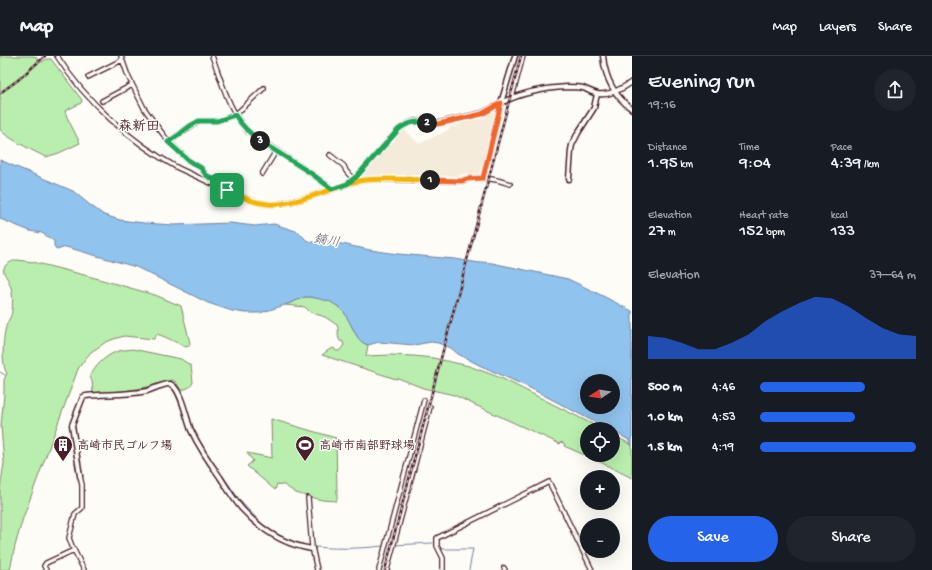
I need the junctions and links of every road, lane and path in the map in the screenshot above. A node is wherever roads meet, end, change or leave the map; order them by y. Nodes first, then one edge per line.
1 (57, 56) edge
2 (213, 56) edge
3 (515, 56) edge
4 (523, 56) edge
5 (603, 56) edge
6 (121, 58) edge
7 (88, 77) dead end
8 (632, 82) edge
9 (132, 85) junction
10 (264, 88) dead end
11 (615, 92) junction
12 (597, 94) junction
13 (512, 97) junction
14 (102, 101) dead end
15 (501, 103) junction
16 (632, 108) edge
17 (235, 115) junction
18 (168, 142) junction
19 (276, 151) junction
20 (330, 155) dead end
21 (262, 174) dead end
22 (483, 178) junction
23 (569, 179) dead end
24 (354, 181) junction
25 (510, 184) dead end
26 (332, 189) junction
27 (227, 190) junction
28 (424, 400) dead end
29 (430, 407) dead end
30 (80, 476) joint
31 (308, 498) dead end
32 (312, 549) junction
33 (74, 550) junction
34 (46, 570) edge
35 (84, 570) edge
36 (317, 570) edge
37 (379, 570) edge
38 (388, 570) edge
39 (442, 570) edge
40 (592, 570) edge

1 - 27 street
2 - 17 street
3 - 15 street
4 - 13 street
5 - 11 street
6 - 7 street
6 - 9 street
8 - 11 street
9 - 14 street
9 - 18 street
10 - 17 street
11 - 12 street
11 - 16 street
12 - 13 street
12 - 23 street
13 - 15 street
15 - 22 street
15 - 24 street
17 - 18 street
17 - 19 street
18 - 27 street
19 - 21 street
19 - 26 street
20 - 24 street
22 - 24 street
22 - 25 street
24 - 26 street
26 - 27 street
28 - 37 street
29 - 38 street
30 - 32 street
30 - 33 street
31 - 32 street
32 - 36 street
33 - 34 street
33 - 35 street
39 - 40 street

